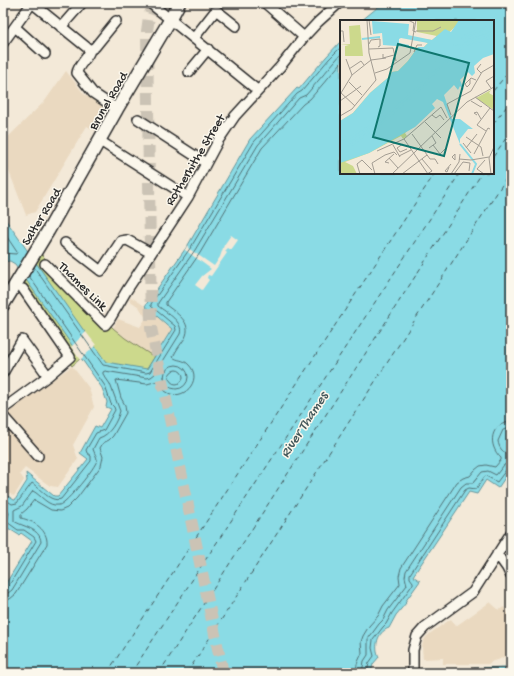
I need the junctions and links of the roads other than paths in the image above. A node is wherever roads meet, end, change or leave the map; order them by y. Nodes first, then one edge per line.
1 (32, 3) edge
2 (82, 3) edge
3 (150, 3) edge
4 (178, 3) edge
5 (264, 3) edge
6 (339, 3) edge
7 (170, 20) junction
8 (116, 21) dead end
9 (236, 26) dead end
10 (15, 27) junction
11 (61, 27) junction
12 (304, 37) junction
13 (194, 38) junction
14 (3, 43) edge
15 (208, 49) junction
16 (90, 50) junction
17 (46, 54) dead end
18 (189, 72) dead end
19 (259, 90) junction
20 (117, 109) junction
21 (138, 119) dead end
22 (100, 141) junction
23 (206, 163) junction
24 (188, 197) junction
25 (65, 243) dead end
26 (151, 253) junction
27 (45, 264) dead end
28 (17, 289) junction
29 (3, 305) edge
30 (105, 324) joint
31 (3, 373) edge
32 (48, 376) junction
33 (3, 409) edge
34 (3, 416) edge
35 (38, 456) dead end
36 (511, 533) edge
37 (497, 554) junction
38 (511, 576) edge
39 (413, 670) edge

1 - 10 street
1 - 11 street
2 - 11 street
3 - 7 street
4 - 7 main road, Brunel Road
5 - 12 street
6 - 12 street, Rotherhithe Street
7 - 13 street
7 - 20 main road, Brunel Road
8 - 16 street
9 - 13 street
10 - 14 street
10 - 17 street
11 - 16 street
12 - 19 street, Rotherhithe Street
13 - 15 street
15 - 18 street
15 - 19 street
16 - 20 street
19 - 23 street, Rotherhithe Street
20 - 22 main road, Brunel Road
21 - 23 street
22 - 24 street, Brunel Road
22 - 28 main road, Salter Road
23 - 24 street, Rotherhithe Street
24 - 26 street, Rotherhithe Street
25 - 26 street
26 - 30 street, Rotherhithe Street
27 - 30 street, Thames Link
28 - 29 main road, Salter Road
28 - 32 street
31 - 32 street
32 - 33 street
34 - 35 street
36 - 37 street
37 - 38 street
37 - 39 street

